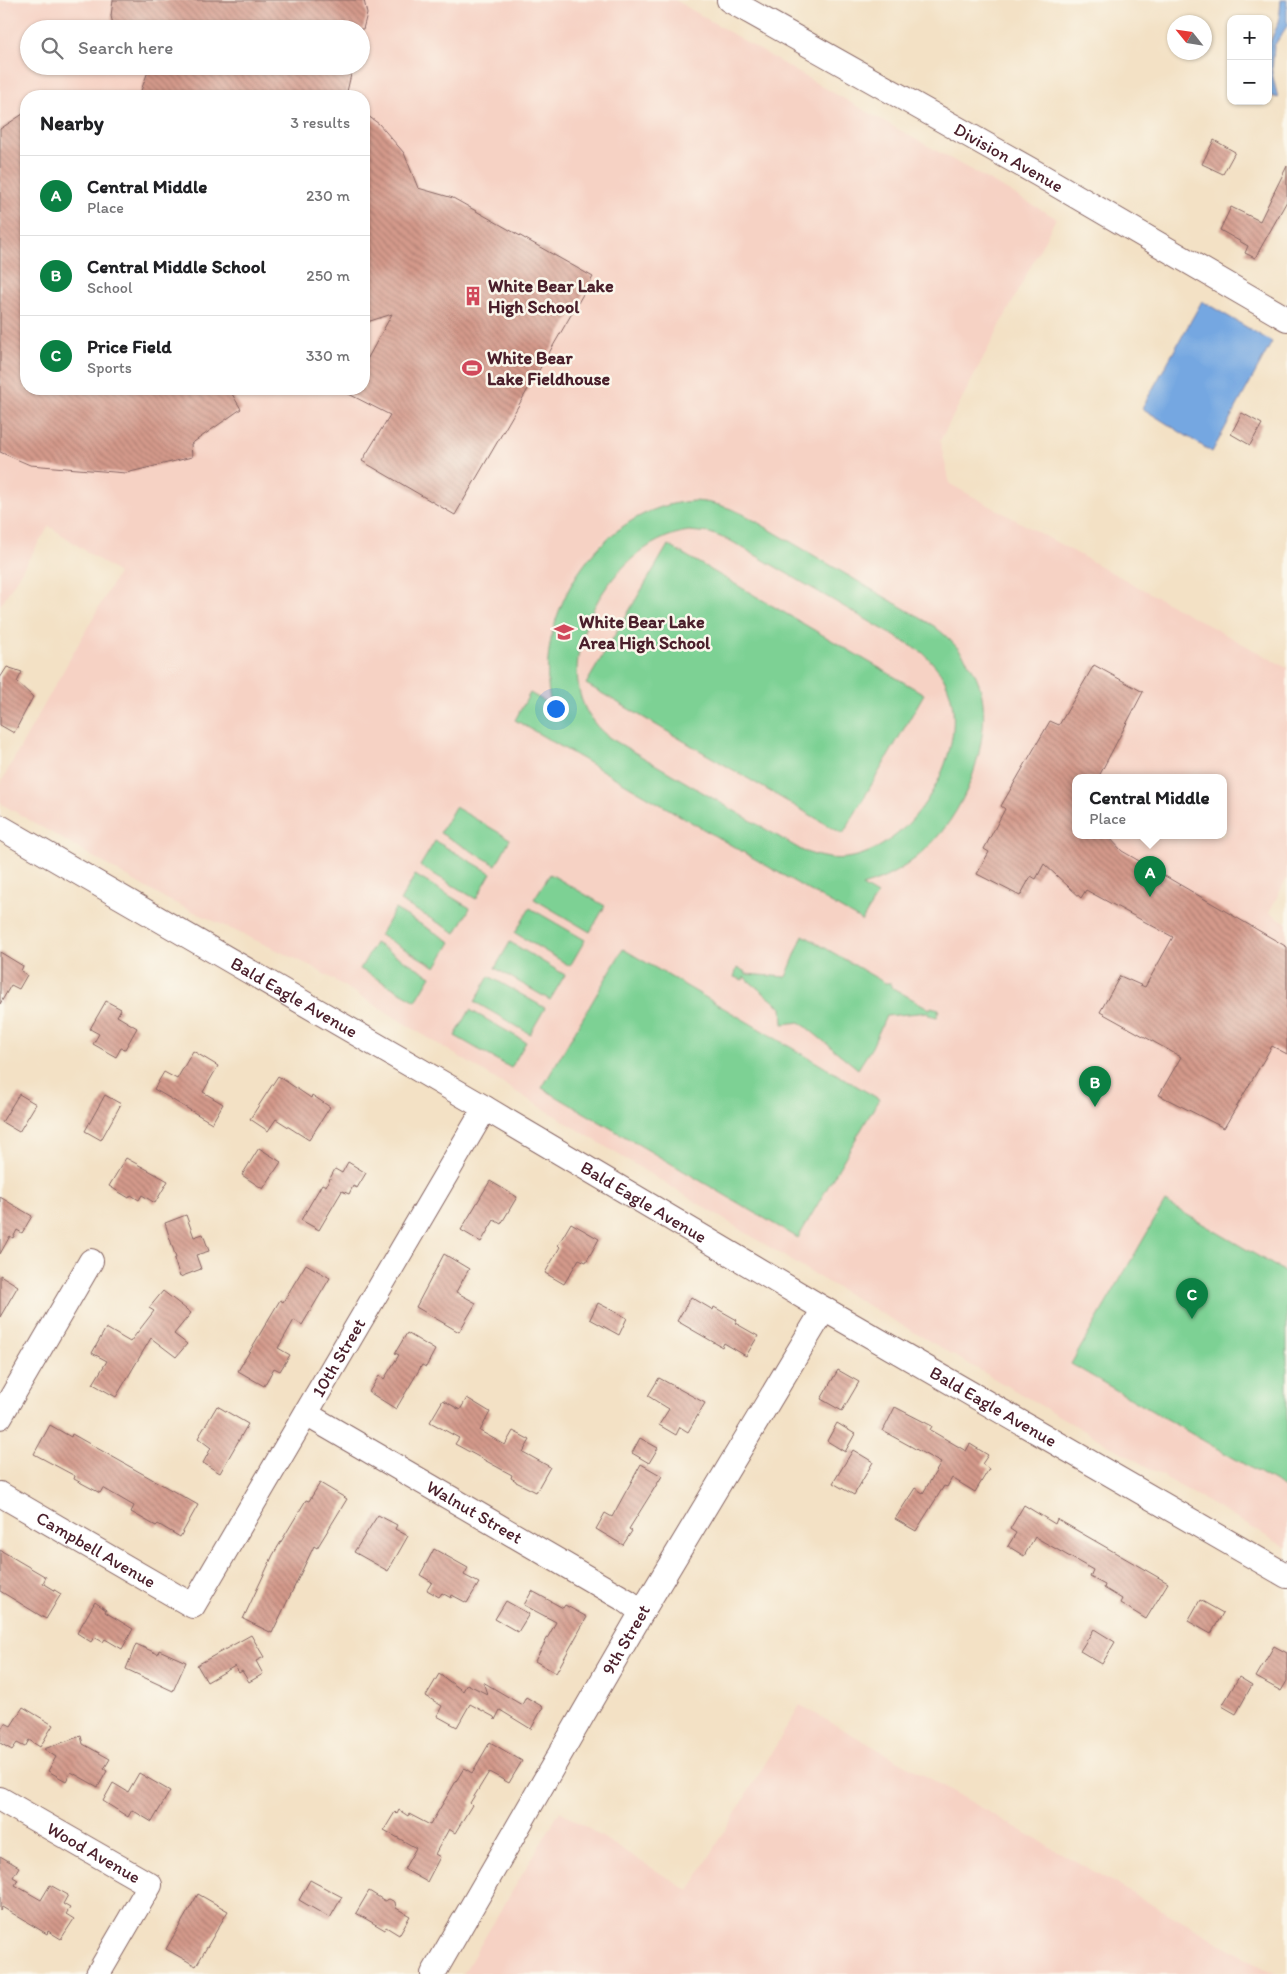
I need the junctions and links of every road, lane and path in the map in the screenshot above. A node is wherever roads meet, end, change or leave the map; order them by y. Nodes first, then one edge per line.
1 (729, 0) edge
2 (1287, 319) edge
3 (0, 827) edge
4 (485, 1108) junction
5 (91, 1261) dead end
6 (824, 1309) junction
7 (306, 1414) junction
8 (0, 1417) edge
9 (0, 1494) edge
10 (1287, 1576) edge
11 (193, 1606) joint
12 (642, 1612) junction
13 (0, 1799) edge
14 (98, 1974) edge
15 (433, 1974) edge

1 - 2 street, Division Avenue
3 - 4 street, Bald Eagle Avenue
4 - 6 street, Bald Eagle Avenue
4 - 7 street, 10th Street
5 - 8 street
6 - 10 street, Bald Eagle Avenue
6 - 12 street, 9th Street
7 - 11 street, 10th Street
7 - 12 street, Walnut Street
9 - 11 street, Campbell Avenue
12 - 15 street, 9th Street
13 - 14 street, Wood Avenue

